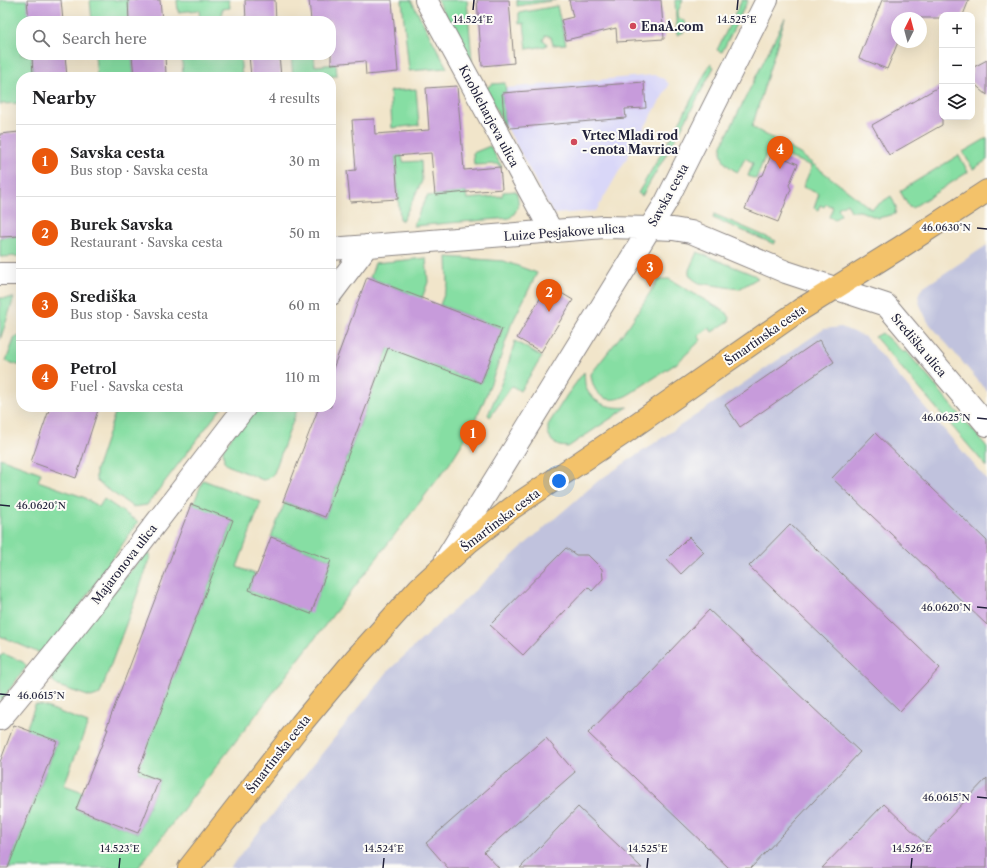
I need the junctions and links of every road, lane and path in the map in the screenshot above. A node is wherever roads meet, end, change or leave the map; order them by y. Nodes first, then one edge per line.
1 (426, 0) edge
2 (767, 0) edge
3 (987, 191) edge
4 (651, 228) junction
5 (552, 232) junction
6 (367, 246) junction
7 (336, 249) edge
8 (0, 274) edge
9 (16, 274) edge
10 (336, 287) edge
11 (835, 288) junction
12 (241, 412) edge
13 (987, 425) edge
14 (441, 567) junction
15 (0, 719) edge
16 (189, 868) edge

1 - 5 street, Knobleharjeva ulica
2 - 4 street, Savska cesta
3 - 11 main road, Šmartinska cesta
4 - 5 street, Luize Pesjakove ulica
4 - 11 street, Luize Pesjakove ulica
4 - 14 street, Savska cesta
5 - 6 street, Luize Pesjakove ulica
6 - 7 street, Luize Pesjakove ulica
6 - 10 street
8 - 9 street
11 - 13 street, Središka ulica
11 - 14 main road, Šmartinska cesta
12 - 15 street, Majaronova ulica
14 - 16 main road, Šmartinska cesta

